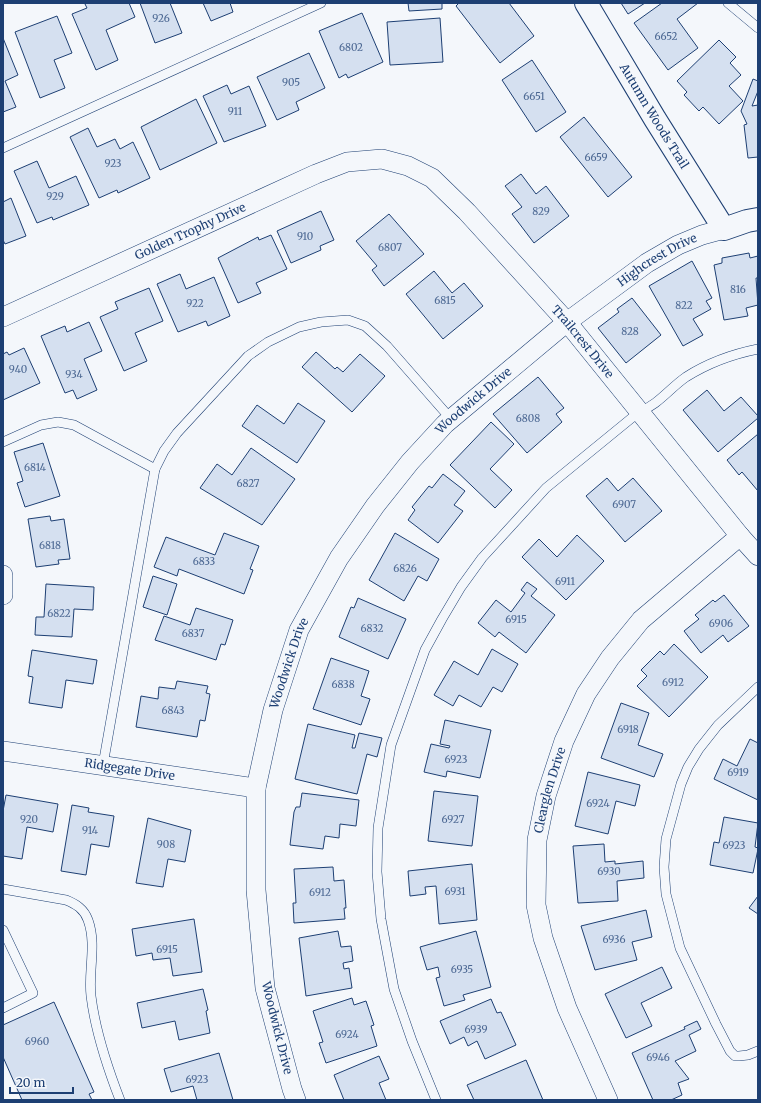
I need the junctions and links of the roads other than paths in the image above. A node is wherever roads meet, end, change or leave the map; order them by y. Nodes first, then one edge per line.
1 (321, 3) edge
2 (586, 3) edge
3 (728, 3) edge
4 (758, 28) edge
5 (3, 148) edge
6 (382, 159) joint
7 (758, 219) edge
8 (724, 229) junction
9 (3, 317) edge
10 (567, 322) junction
11 (758, 349) edge
12 (639, 412) junction
13 (451, 419) junction
14 (3, 442) edge
15 (155, 469) junction
16 (740, 536) junction
17 (758, 556) edge
18 (3, 575) edge
19 (3, 595) edge
20 (758, 687) edge
21 (3, 751) edge
22 (103, 765) junction
23 (256, 788) junction
24 (3, 889) edge
25 (3, 930) edge
26 (3, 1008) edge
27 (758, 1051) edge
28 (120, 1100) edge
29 (296, 1100) edge
30 (436, 1100) edge
31 (608, 1100) edge

1 - 5 lane
2 - 8 street, Autumn Woods Trail
3 - 4 lane
6 - 9 street, Golden Trophy Drive
6 - 10 street, Trailcrest Drive
7 - 8 street, Highcrest Drive
8 - 10 street, Highcrest Drive
10 - 12 street, Trailcrest Drive
10 - 13 street, Woodwick Drive
11 - 12 lane
12 - 16 street, Trailcrest Drive
12 - 30 lane
13 - 15 lane
13 - 23 street, Woodwick Drive
14 - 15 lane
15 - 22 lane
16 - 17 street, Trailcrest Drive
16 - 31 street, Clearglen Drive
18 - 19 street
20 - 27 lane
21 - 22 street, Ridgegate Drive
22 - 23 street, Ridgegate Drive
23 - 29 street, Woodwick Drive
24 - 28 lane
25 - 26 lane

